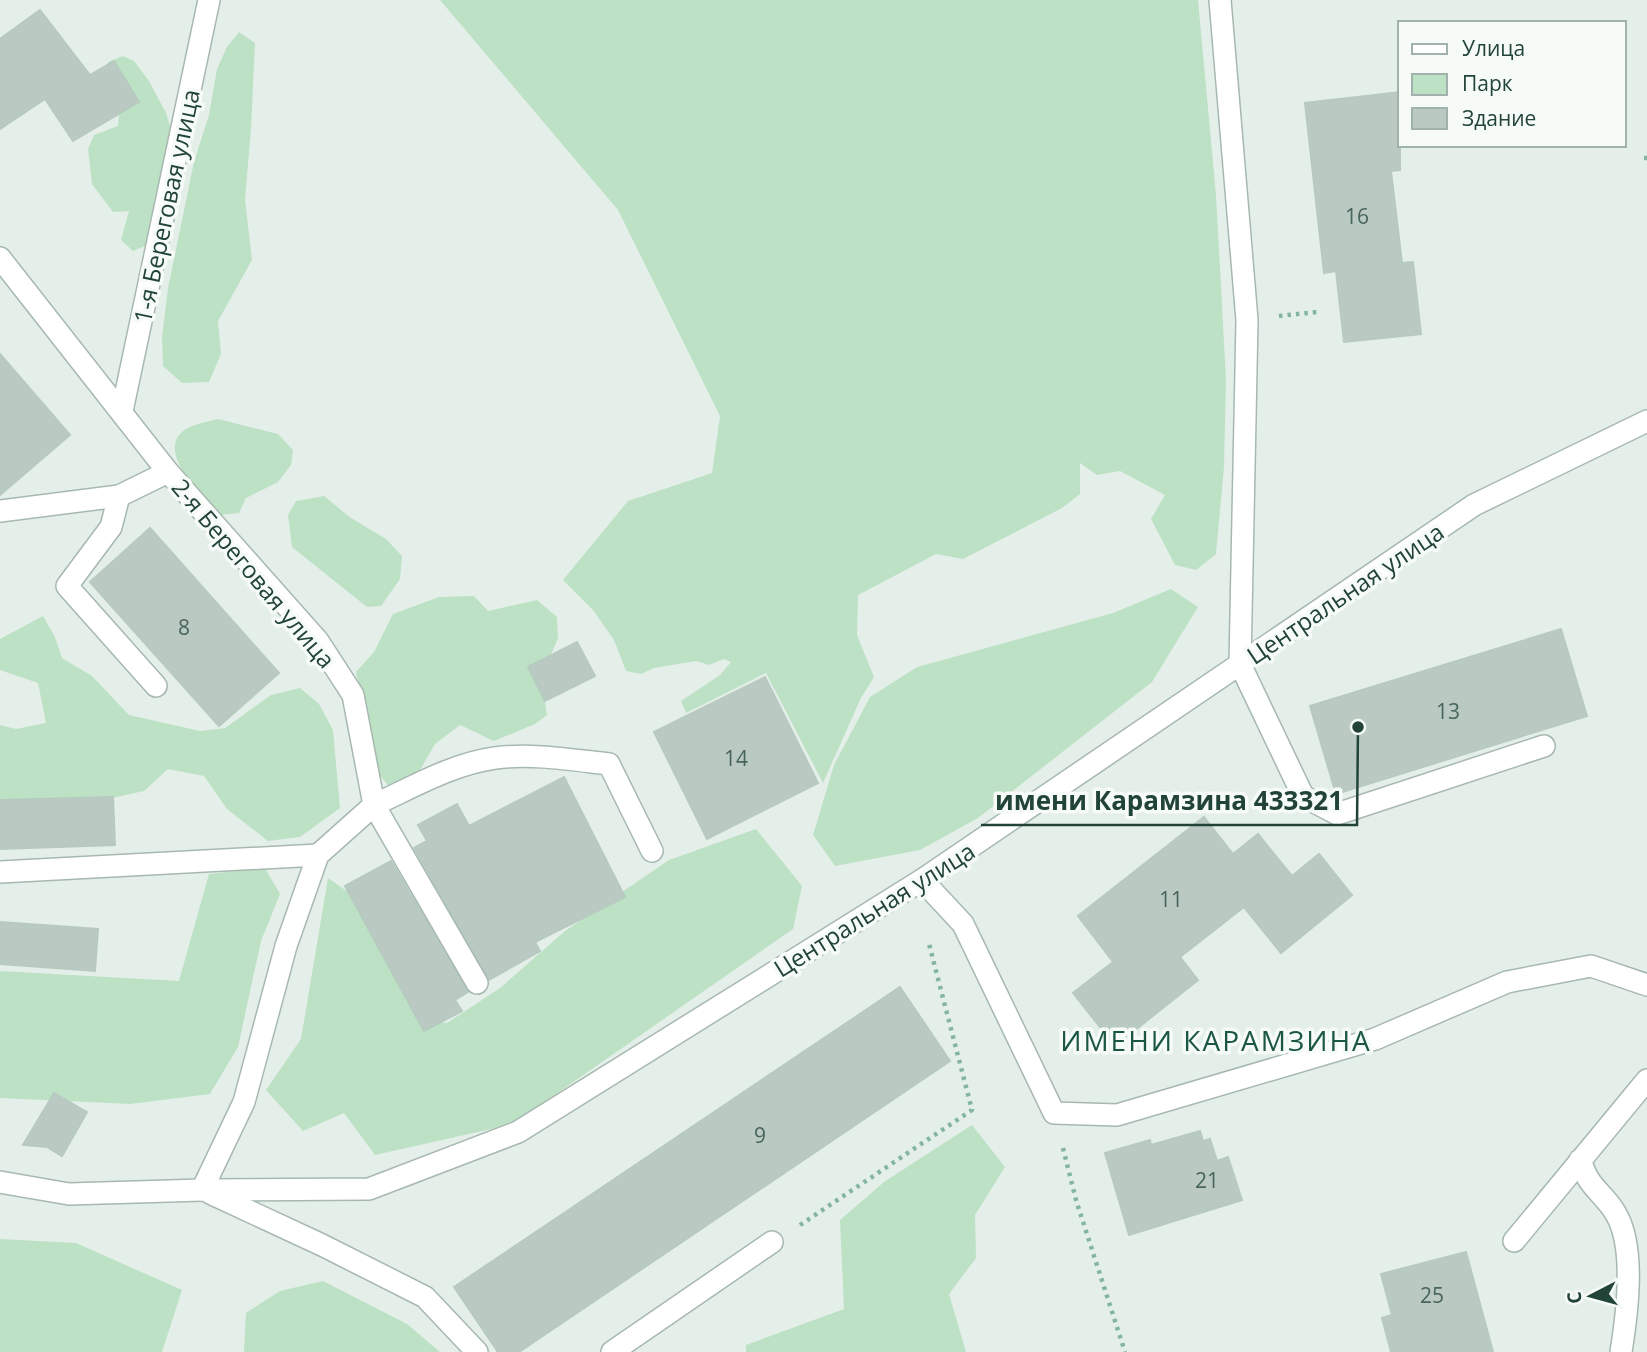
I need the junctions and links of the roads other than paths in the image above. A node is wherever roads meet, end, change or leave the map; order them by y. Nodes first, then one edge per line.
1 (209, 0) edge
2 (1220, 0) edge
3 (0, 258) edge
4 (122, 411) junction
5 (1647, 421) edge
6 (169, 472) junction
7 (120, 496) junction
8 (0, 511) edge
9 (1240, 664) junction
10 (156, 686) dead end
11 (1544, 746) dead end
12 (374, 805) junction
13 (652, 850) dead end
14 (318, 855) junction
15 (0, 872) edge
16 (922, 880) junction
17 (477, 983) dead end
18 (1647, 985) edge
19 (1647, 1080) edge
20 (1580, 1160) junction
21 (0, 1182) edge
22 (201, 1190) junction
23 (1514, 1241) dead end
24 (772, 1242) road end
25 (477, 1352) edge
26 (611, 1352) edge
27 (1621, 1352) edge

1 - 4 street, 1-я Береговая улица
2 - 9 street
3 - 4 street, 2-я Береговая улица
4 - 6 street, 2-я Береговая улица
5 - 9 street, Центральная улица
6 - 7 street
6 - 12 street, 2-я Береговая улица
7 - 8 street
7 - 10 street
9 - 11 street
9 - 16 street, Центральная улица
12 - 13 street
12 - 14 street
12 - 17 street, 2-я Береговая улица
14 - 15 street
14 - 22 street
16 - 18 street
16 - 22 street, Центральная улица
19 - 20 street
20 - 23 street
20 - 27 street
21 - 22 street, Центральная улица
22 - 25 street
24 - 26 street

